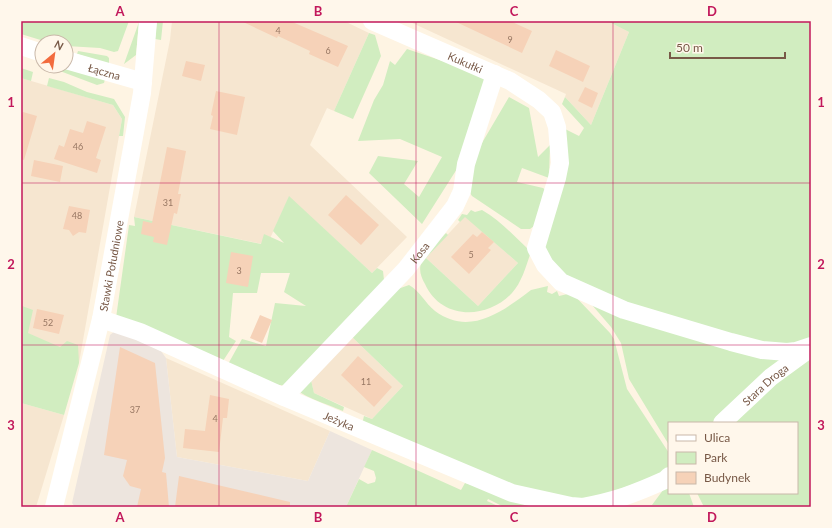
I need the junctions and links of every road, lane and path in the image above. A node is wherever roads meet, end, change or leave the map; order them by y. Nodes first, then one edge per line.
1 (148, 21) edge
2 (372, 21) edge
3 (21, 46) edge
4 (34, 50) edge
5 (74, 62) edge
6 (495, 74) junction
7 (143, 82) junction
8 (101, 319) junction
9 (811, 347) edge
10 (284, 397) junction
11 (723, 422) edge
12 (667, 478) edge
13 (54, 507) edge
14 (582, 507) edge

1 - 7 street, Stawki Południowe
2 - 6 street, Kukułki
3 - 4 street
5 - 7 street, Łączna
6 - 9 street, Kukułki
6 - 10 street, Kosa
7 - 8 street, Stawki Południowe
8 - 10 street, Jeżyka
8 - 13 street, Stawki Południowe
9 - 11 street, Stara Droga
10 - 14 street, Jeżyka
12 - 14 street, Jeżyka

